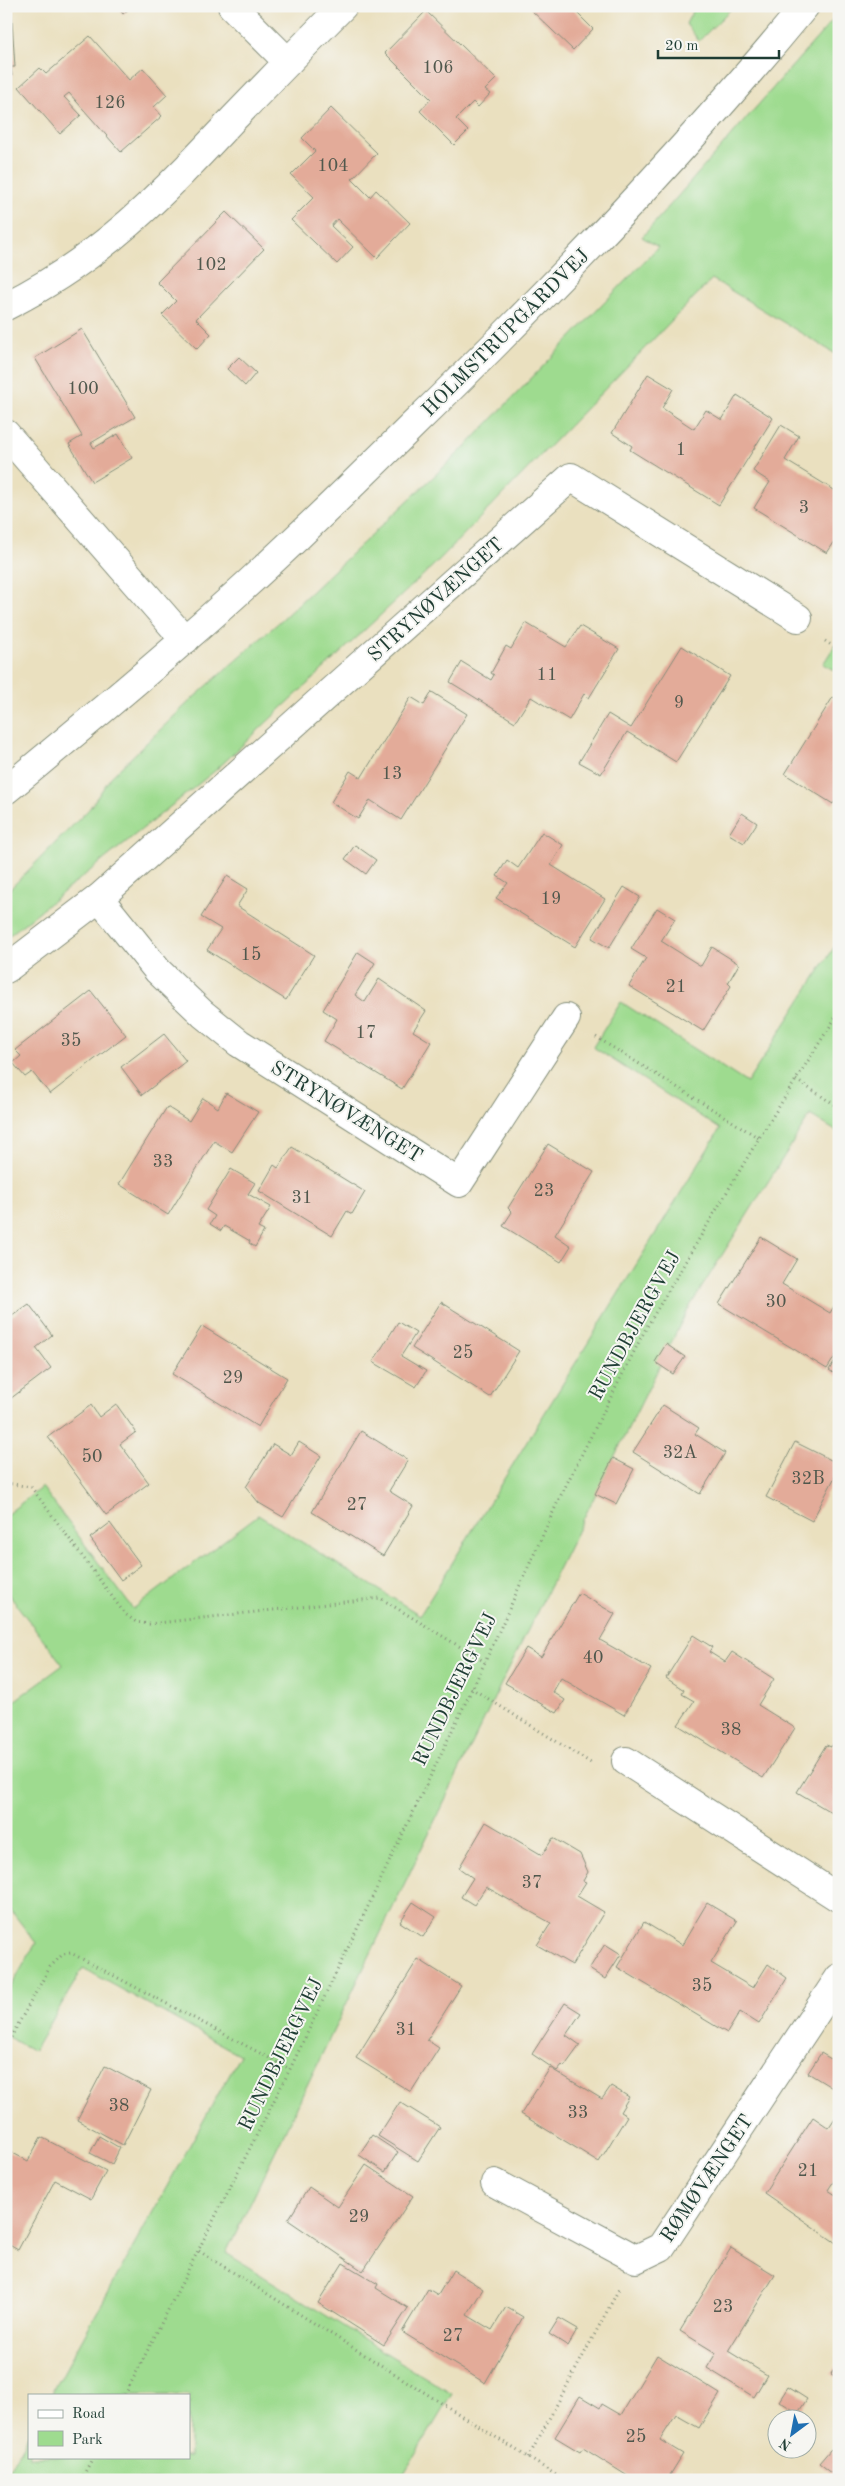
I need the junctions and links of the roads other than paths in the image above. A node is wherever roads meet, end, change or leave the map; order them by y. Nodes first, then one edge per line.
1 (232, 6) edge
2 (343, 6) edge
3 (805, 6) edge
4 (288, 62) junction
5 (6, 306) edge
6 (6, 434) edge
7 (798, 618) dead end
8 (186, 640) junction
9 (6, 790) edge
10 (99, 898) junction
11 (6, 969) edge
12 (566, 1018) road end
13 (626, 1761) road end
14 (839, 1898) edge
15 (839, 1978) edge
16 (495, 2184) dead end

1 - 4 street
2 - 4 street
3 - 8 street, HOLMSTRUPGÅRDVEJ
4 - 5 street
6 - 8 street
7 - 10 street, STRYNØVÆNGET
8 - 9 street, HOLMSTRUPGÅRDVEJ
10 - 11 street, STRYNØVÆNGET
10 - 12 street, STRYNØVÆNGET
13 - 14 street
15 - 16 street, RØMØVÆNGET

